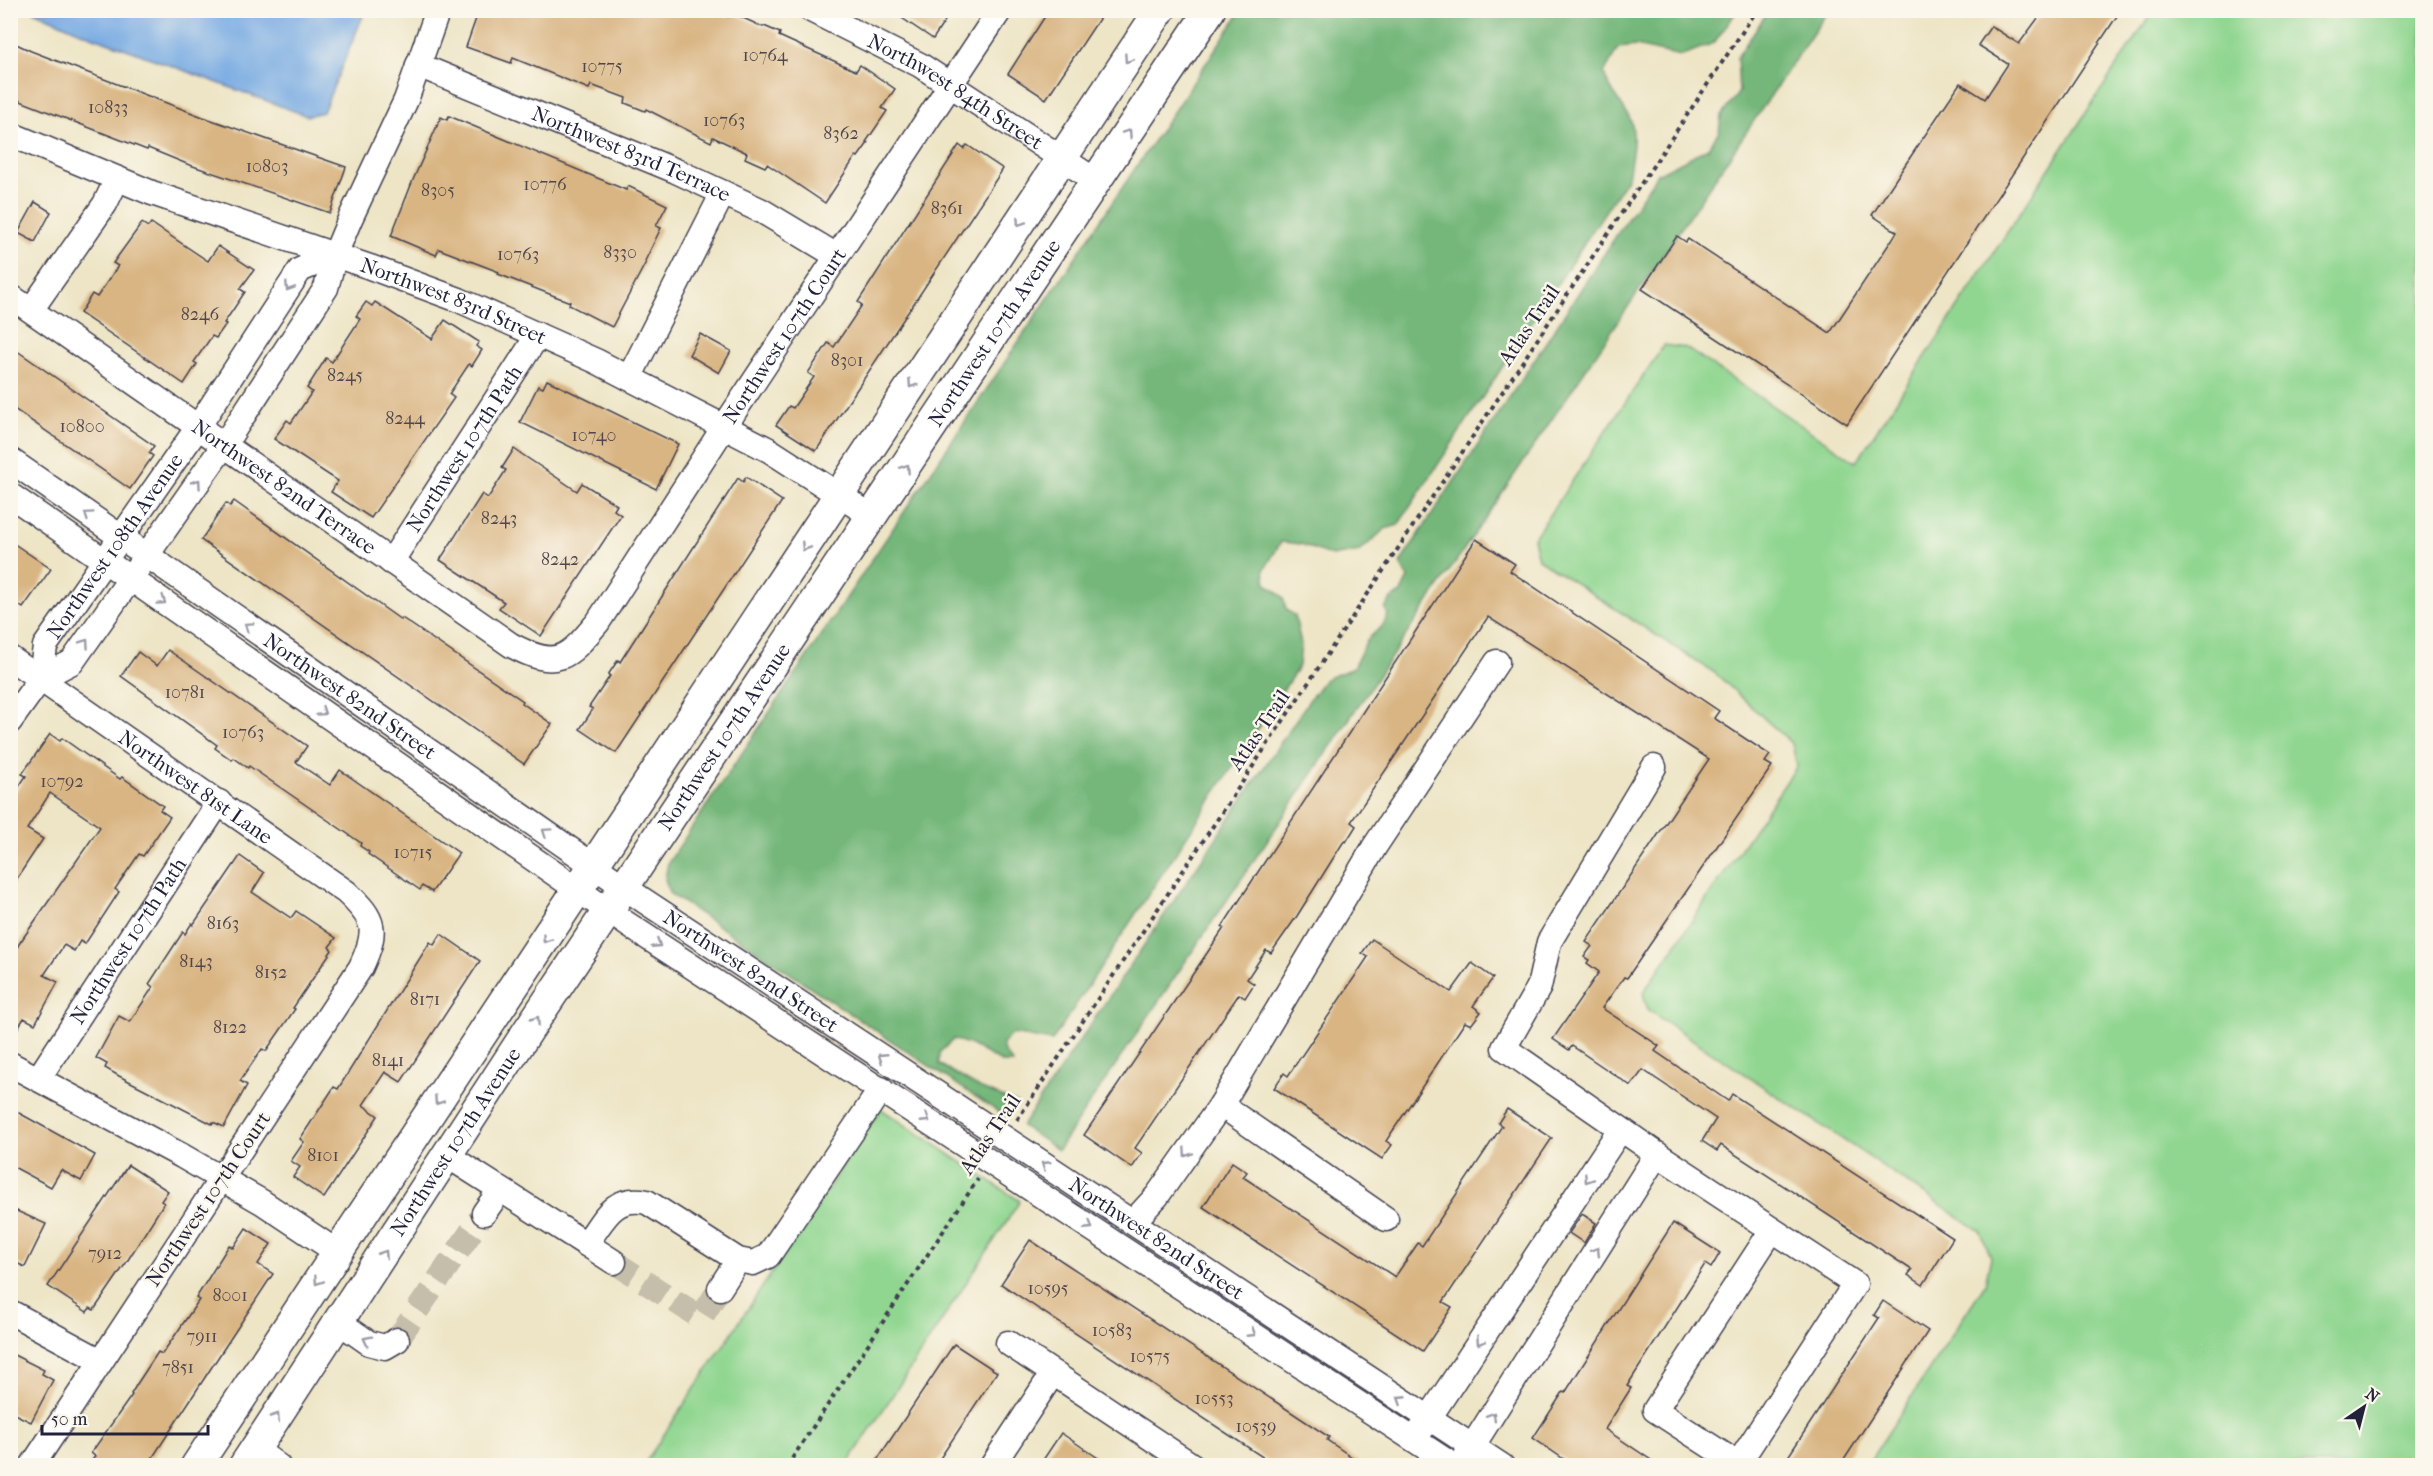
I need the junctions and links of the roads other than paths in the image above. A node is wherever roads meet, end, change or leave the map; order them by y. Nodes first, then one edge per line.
1 (438, 10) edge
2 (811, 10) edge
3 (1000, 10) edge
4 (1160, 10) edge
5 (1210, 10) edge
6 (418, 65) junction
7 (951, 85) junction
8 (10, 134) edge
9 (1062, 159) junction
10 (117, 179) junction
11 (1096, 181) junction
12 (723, 193) junction
13 (335, 255) junction
14 (837, 256) junction
15 (10, 296) edge
16 (31, 310) junction
17 (538, 335) junction
18 (629, 378) junction
19 (198, 427) junction
20 (724, 427) junction
21 (224, 445) junction
22 (10, 460) edge
23 (840, 494) junction
24 (10, 495) edge
25 (873, 517) junction
26 (120, 537) junction
27 (146, 556) junction
28 (104, 561) junction
29 (391, 562) junction
30 (130, 579) junction
31 (566, 656) joint
32 (10, 658) edge
33 (1497, 662) dead end
34 (41, 678) junction
35 (10, 721) edge
36 (1654, 767) dead end
37 (219, 802) junction
38 (586, 878) junction
39 (617, 899) junction
40 (372, 927) joint
41 (10, 1064) edge
42 (38, 1079) junction
43 (881, 1089) junction
44 (1221, 1105) junction
45 (1620, 1130) junction
46 (1657, 1154) junction
47 (448, 1156) junction
48 (222, 1179) junction
49 (500, 1190) junction
50 (484, 1213) tunnel mouth
51 (1386, 1219) dead end
52 (1133, 1222) junction
53 (1772, 1230) junction
54 (586, 1244) junction
55 (337, 1252) junction
56 (738, 1260) junction
57 (614, 1262) tunnel mouth
58 (720, 1288) tunnel mouth
59 (10, 1312) edge
60 (339, 1322) junction
61 (397, 1340) dead end
62 (1008, 1343) dead end
63 (101, 1361) junction
64 (1053, 1373) junction
65 (1430, 1418) junction
66 (1415, 1440) junction
67 (1466, 1456) edge
68 (259, 1460) edge
69 (32, 1466) edge
70 (196, 1466) edge
71 (992, 1466) edge
72 (1193, 1466) edge
73 (1454, 1466) edge
74 (1502, 1466) edge

1 - 6 street, Northwest 108th Avenue
2 - 7 street, Northwest 84th Street
3 - 7 street, Northwest 107th Court
4 -> 9 main road, Northwest 107th Avenue
11 -> 5 main road, Northwest 107th Avenue
6 - 12 street, Northwest 83rd Terrace
6 - 13 street, Northwest 108th Avenue
7 - 9 street, Northwest 84th Street
7 - 14 street, Northwest 107th Court
8 - 10 street, Northwest 83rd Street
9 - 11 street, Northwest 84th Street
9 -> 23 main road, Northwest 107th Avenue
10 - 13 street, Northwest 83rd Street
10 - 16 street
25 -> 11 main road, Northwest 107th Avenue
12 - 14 street, Northwest 83rd Terrace
12 - 18 street
13 - 17 street, Northwest 83rd Street
13 -> 19 street, Northwest 108th Avenue
13 - 21 street, Northwest 108th Avenue
14 - 20 street, Northwest 107th Court
15 - 16 street, Northwest 82nd Terrace
16 - 19 street, Northwest 82nd Terrace
17 - 18 street, Northwest 83rd Street
17 - 29 street, Northwest 107th Path
18 - 20 street, Northwest 83rd Street
19 - 21 street, Northwest 82nd Terrace
19 - 26 street, Northwest 108th Avenue
20 - 23 street, Northwest 83rd Street
20 - 31 street, Northwest 107th Court
27 -> 21 street, Northwest 108th Avenue
21 - 29 street, Northwest 82nd Terrace
26 -> 22 street, Northwest 82nd Street
23 - 25 street, Northwest 83rd Street
23 -> 38 main road, Northwest 107th Avenue
24 - 28 street, Northwest 82nd Street
25 - 39 main road, Northwest 107th Avenue
26 - 27 street, Northwest 82nd Street
26 - 28 street, Northwest 108th Avenue
27 - 30 street, Northwest 108th Avenue
38 -> 27 street, Northwest 82nd Street
28 - 30 street, Northwest 82nd Street
28 - 34 street, Northwest 108th Avenue
29 - 31 street, Northwest 82nd Terrace
34 -> 30 street, Northwest 108th Avenue
30 -> 38 street, Northwest 82nd Street
32 - 34 street, Northwest 81st Lane
33 - 44 street
34 - 35 street, Northwest 108th Avenue
34 - 37 street, Northwest 81st Lane
36 - 45 street
37 - 40 street, Northwest 81st Lane
37 - 42 street, Northwest 107th Path
38 - 39 street, Northwest 82nd Street
38 -> 55 main road, Northwest 107th Avenue
39 -> 43 street, Northwest 82nd Street
47 -> 39 main road, Northwest 107th Avenue
52 -> 39 street, Northwest 82nd Street
40 - 48 street, Northwest 107th Court
41 - 42 street
42 - 48 street
43 - 56 street
43 -> 66 street, Northwest 82nd Street
44 - 51 street
44 -> 52 street
45 - 46 street
45 -> 65 street
46 - 53 street
67 -> 46 street
47 - 49 street
60 -> 47 main road, Northwest 107th Avenue
48 - 55 street
48 - 63 street, Northwest 107th Court
49 - 50 street
49 - 54 street
65 -> 52 street, Northwest 82nd Street
53 - 53 street
54 - 56 street
54 - 57 street
55 -> 70 main road, Northwest 107th Avenue
56 - 58 street
59 - 63 street
61 -> 60 street
68 -> 60 main road, Northwest 107th Avenue
62 - 64 street
63 - 69 street, Northwest 107th Court
64 - 71 street
64 - 72 street
65 - 66 street
65 - 67 street, Northwest 82nd Street
66 - 73 street, Northwest 82nd Street
67 - 74 street, Northwest 82nd Street

